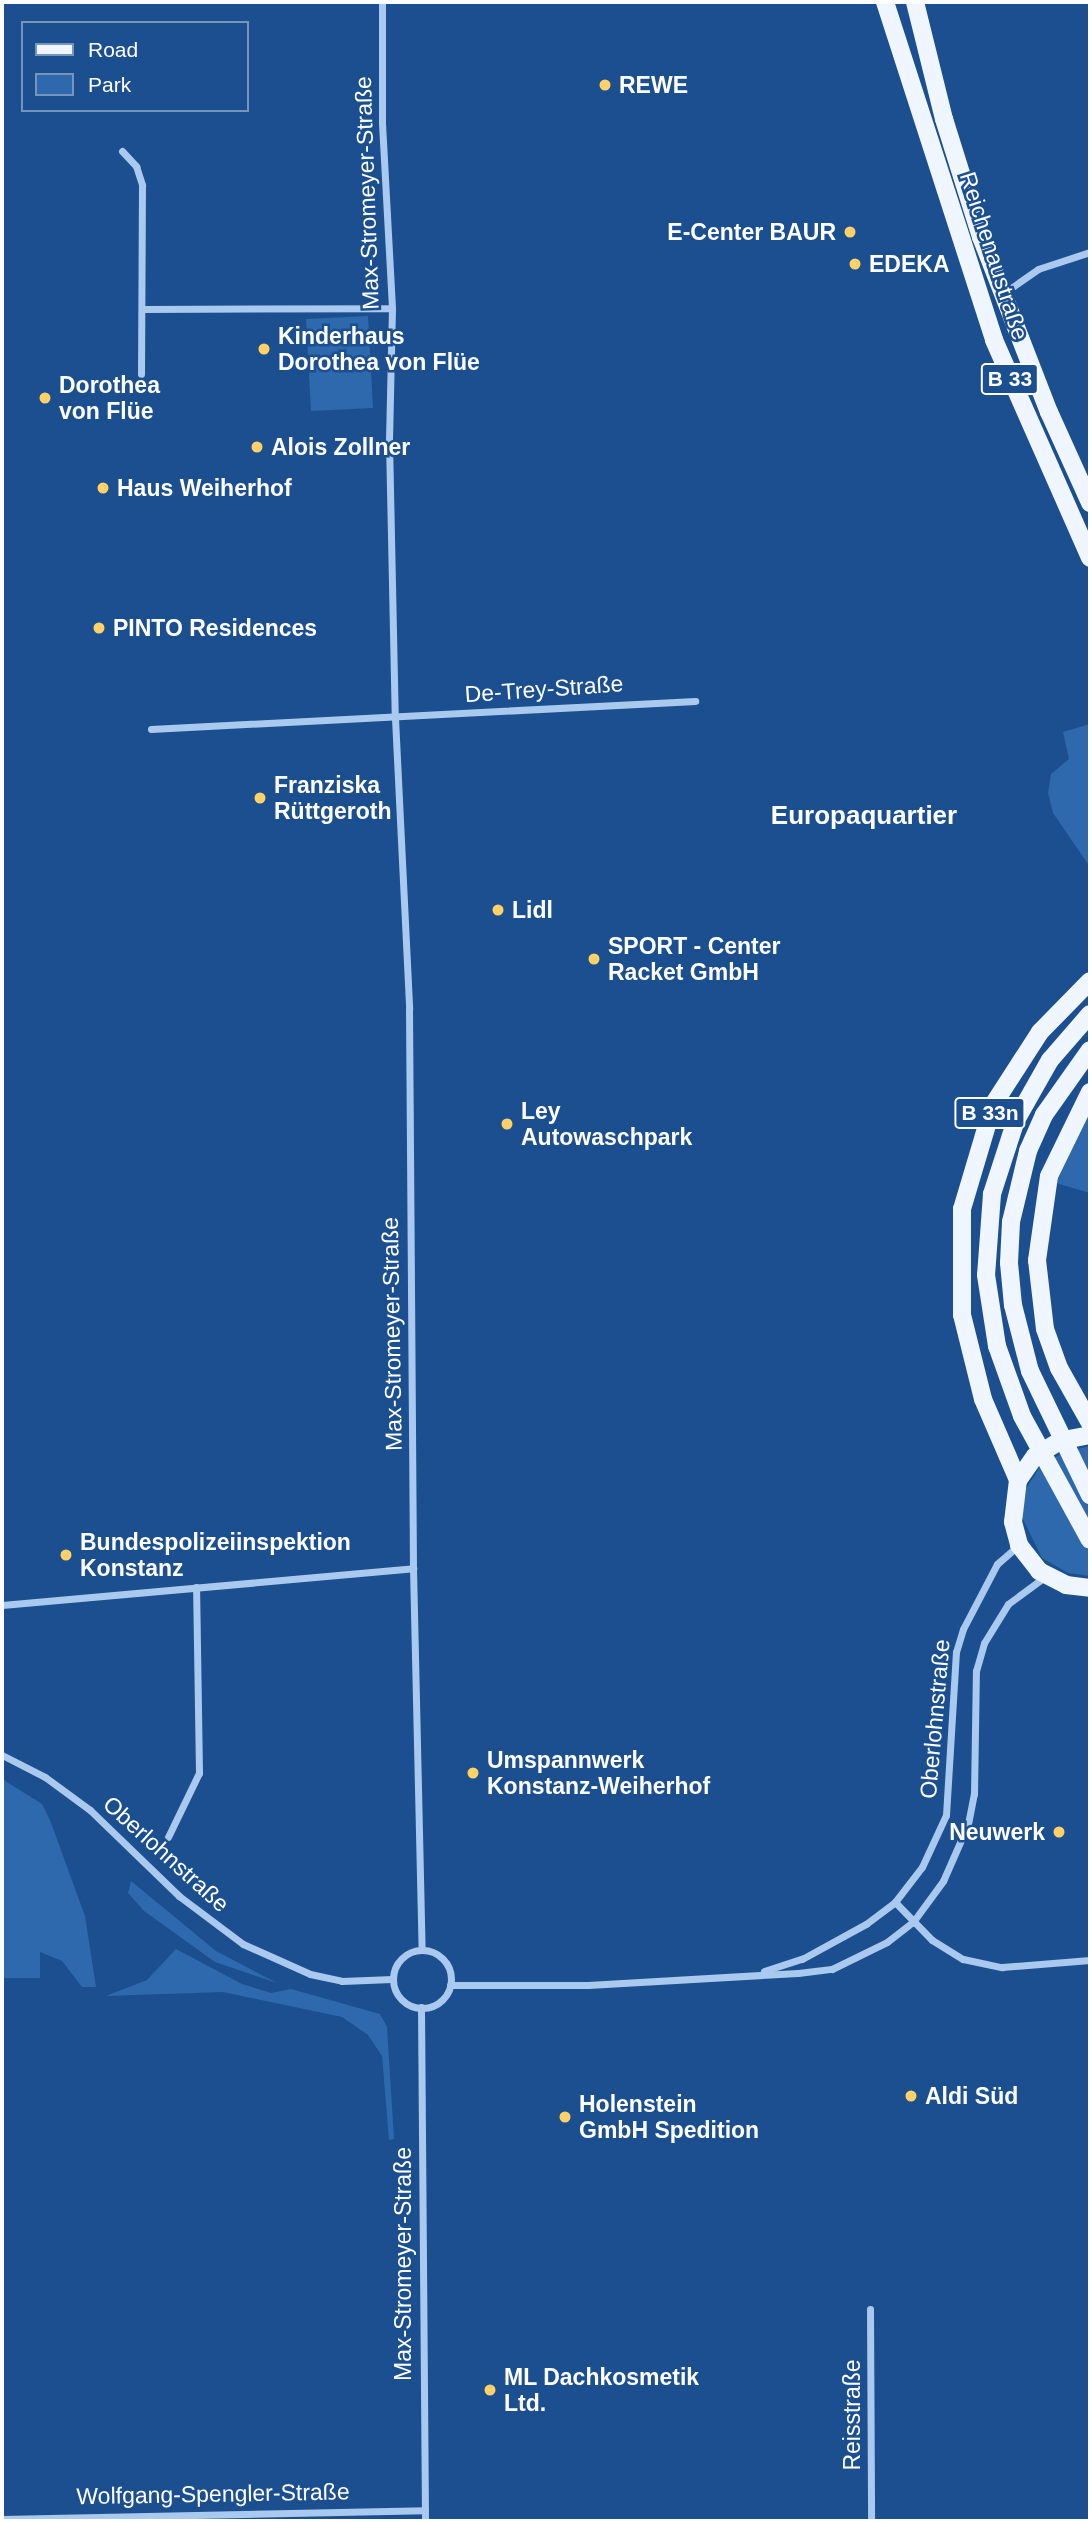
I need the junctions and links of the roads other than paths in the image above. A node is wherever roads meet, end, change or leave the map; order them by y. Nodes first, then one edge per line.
1 (382, 2) edge
2 (886, 2) edge
3 (915, 2) edge
4 (122, 151) dead end
5 (1090, 252) edge
6 (1012, 288) dead end
7 (391, 308) junction
8 (144, 309) junction
9 (141, 374) dead end
10 (1090, 503) edge
11 (1090, 558) edge
12 (695, 701) dead end
13 (395, 718) junction
14 (151, 729) dead end
15 (1090, 981) edge
16 (1090, 1014) edge
17 (1090, 1050) edge
18 (1090, 1092) edge
19 (1066, 1383) junction
20 (1090, 1402) edge
21 (1090, 1423) edge
22 (1090, 1435) edge
23 (1018, 1480) junction
24 (1090, 1495) edge
25 (1090, 1540) edge
26 (1019, 1545) junction
27 (413, 1568) junction
28 (1046, 1576) junction
29 (196, 1587) junction
30 (1089, 1591) edge
31 (2, 1605) edge
32 (2, 1755) edge
33 (168, 1837) dead end
34 (895, 1902) junction
35 (913, 1922) junction
36 (422, 1950) junction
37 (1090, 1960) edge
38 (749, 1975) junction
39 (393, 1979) junction
40 (450, 1985) junction
41 (421, 2007) junction
42 (870, 2309) dead end
43 (425, 2510) junction
44 (2, 2519) edge
45 (425, 2521) edge
46 (872, 2521) edge

1 - 7 street, Max-Stromeyer-Straße
2 - 11 main road, Reichenaustraße / B 33
3 - 10 main road, Reichenaustraße / B 33
4 - 8 street
5 - 6 street, Reichenaustraße
7 - 8 street
7 - 13 street, Max-Stromeyer-Straße
8 - 9 street
12 - 13 street, De-Trey-Straße
13 - 14 street
13 - 27 street, Max-Stromeyer-Straße
15 - 23 main road, B 33n
16 - 25 main road, B 33n
17 - 24 main road, B 33n
18 - 19 main road
19 - 20 main road
19 - 21 main road
22 - 23 main road
23 - 26 main road
26 - 28 main road
26 - 34 street, Oberlohnstraße
27 - 29 street
27 - 36 street, Max-Stromeyer-Straße
28 - 30 main road
28 - 35 street, Oberlohnstraße
29 - 31 street
29 - 33 street
32 - 39 street, Oberlohnstraße
34 - 35 street
34 - 38 street, Oberlohnstraße
35 - 37 street
35 - 38 street, Oberlohnstraße
36 - 39 street
36 - 40 street
38 - 40 street, Oberlohnstraße
39 - 41 street
40 - 41 street
41 - 43 street, Max-Stromeyer-Straße
42 - 46 street, Reisstraße
43 - 44 street, Wolfgang-Spengler-Straße
43 - 45 street, Max-Stromeyer-Straße

